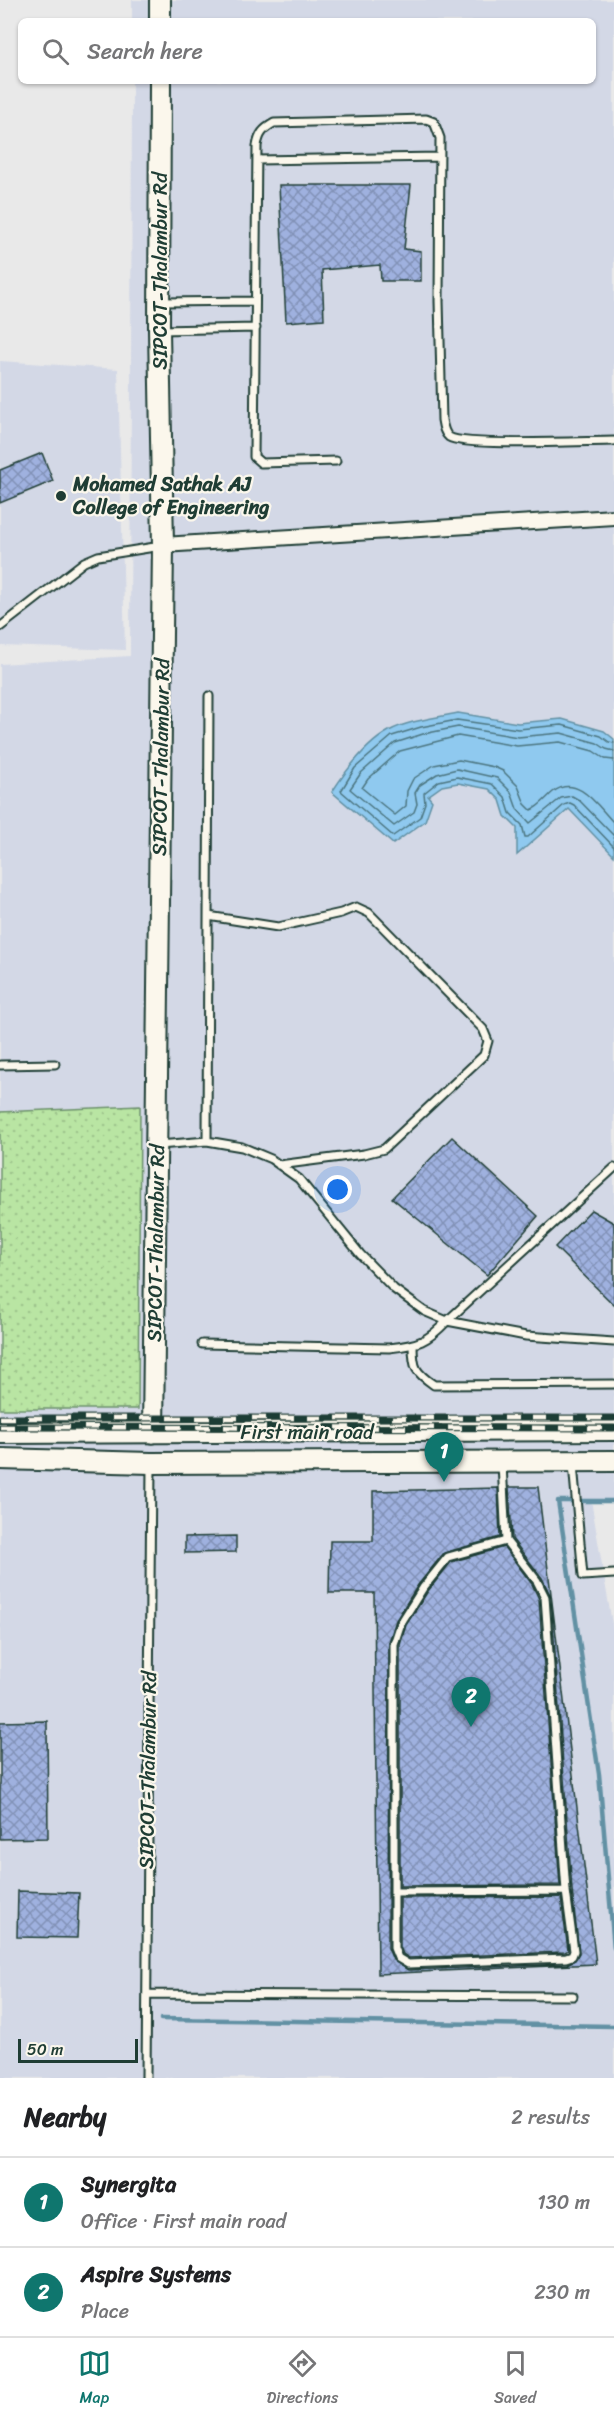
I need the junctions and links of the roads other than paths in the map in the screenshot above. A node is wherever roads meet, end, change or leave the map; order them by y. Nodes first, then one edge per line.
1 (160, 0) edge
2 (160, 18) edge
3 (160, 84) edge
4 (440, 157) junction
5 (256, 160) junction
6 (255, 301) junction
7 (160, 302) junction
8 (256, 328) junction
9 (159, 330) junction
10 (614, 441) edge
11 (336, 461) dead end
12 (614, 517) edge
13 (163, 545) junction
14 (0, 627) edge
15 (209, 696) dead end
16 (208, 916) junction
17 (55, 1064) dead end
18 (0, 1065) edge
19 (207, 1141) junction
20 (158, 1146) junction
21 (279, 1165) junction
22 (614, 1168) edge
23 (447, 1321) junction
24 (614, 1342) edge
25 (202, 1344) dead end
26 (413, 1345) junction
27 (614, 1384) edge
28 (614, 1430) edge
29 (0, 1433) edge
30 (153, 1433) junction
31 (0, 1460) edge
32 (573, 1461) junction
33 (614, 1461) edge
34 (151, 1462) junction
35 (502, 1462) junction
36 (506, 1541) junction
37 (614, 1574) edge
38 (567, 1891) junction
39 (394, 1892) junction
40 (147, 1994) junction
41 (573, 1996) dead end
42 (146, 2078) edge

1 - 2 street
3 - 7 street, SIPCOT-Thalambur Rd
4 - 5 lane
4 - 5 lane
4 - 10 lane
5 - 6 lane
6 - 7 lane
6 - 8 lane
7 - 9 street, SIPCOT-Thalambur Rd
8 - 9 lane
8 - 11 lane
9 - 13 street, SIPCOT-Thalambur Rd
12 - 13 street
13 - 14 lane
13 - 20 street, SIPCOT-Thalambur Rd
15 - 16 lane
16 - 19 lane
16 - 21 lane
17 - 18 lane
19 - 20 lane
19 - 21 lane
20 - 30 street, SIPCOT-Thalambur Rd
21 - 23 lane
22 - 23 lane
23 - 24 lane
23 - 26 lane
25 - 26 lane
26 - 27 lane
28 - 30 street, First main road
29 - 30 street, First main road
31 - 34 street
32 - 33 street
32 - 35 street
32 - 37 lane
34 - 35 street
34 - 40 lane, SIPCOT-Thalambur Rd
35 - 36 lane
36 - 38 lane
36 - 39 lane
38 - 39 lane
38 - 39 lane
40 - 41 lane
40 - 42 lane, SIPCOT-Thalambur Rd

